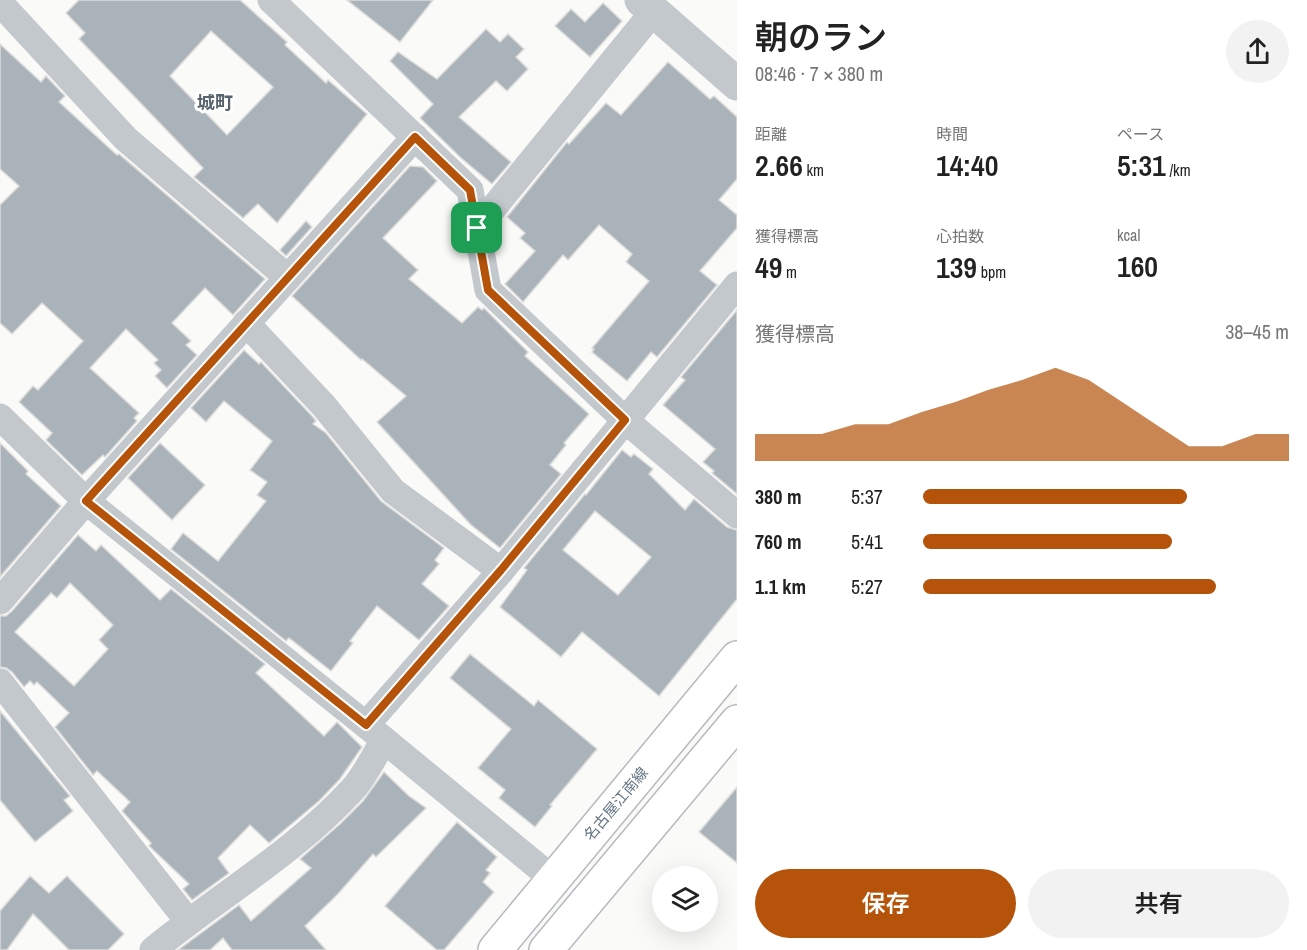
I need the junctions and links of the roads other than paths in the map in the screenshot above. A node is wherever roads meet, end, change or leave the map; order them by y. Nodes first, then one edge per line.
1 (271, 0) edge
2 (0, 3) edge
3 (648, 6) edge
4 (737, 84) edge
5 (415, 137) junction
6 (477, 228) junction
7 (287, 277) junction
8 (737, 285) edge
9 (246, 323) junction
10 (0, 417) edge
11 (625, 420) junction
12 (86, 501) junction
13 (737, 515) edge
14 (501, 570) junction
15 (0, 601) edge
16 (737, 658) edge
17 (0, 682) edge
18 (734, 730) edge
19 (375, 732) junction
20 (553, 879) junction
21 (188, 921) junction
22 (153, 950) edge
23 (495, 950) edge
24 (546, 950) edge

1 - 5 street
2 - 7 street
3 - 4 street
3 - 6 street
5 - 6 street
5 - 7 street
6 - 11 street
7 - 9 street
8 - 11 street
9 - 12 street
9 - 14 street
10 - 12 street
11 - 13 street
11 - 14 street
12 - 15 street
12 - 19 street
14 - 19 street
16 - 20 main road, 名古屋江南線
17 - 21 street
18 - 24 main road
19 - 20 street
19 - 21 street
20 - 23 main road, 名古屋江南線
21 - 22 street

